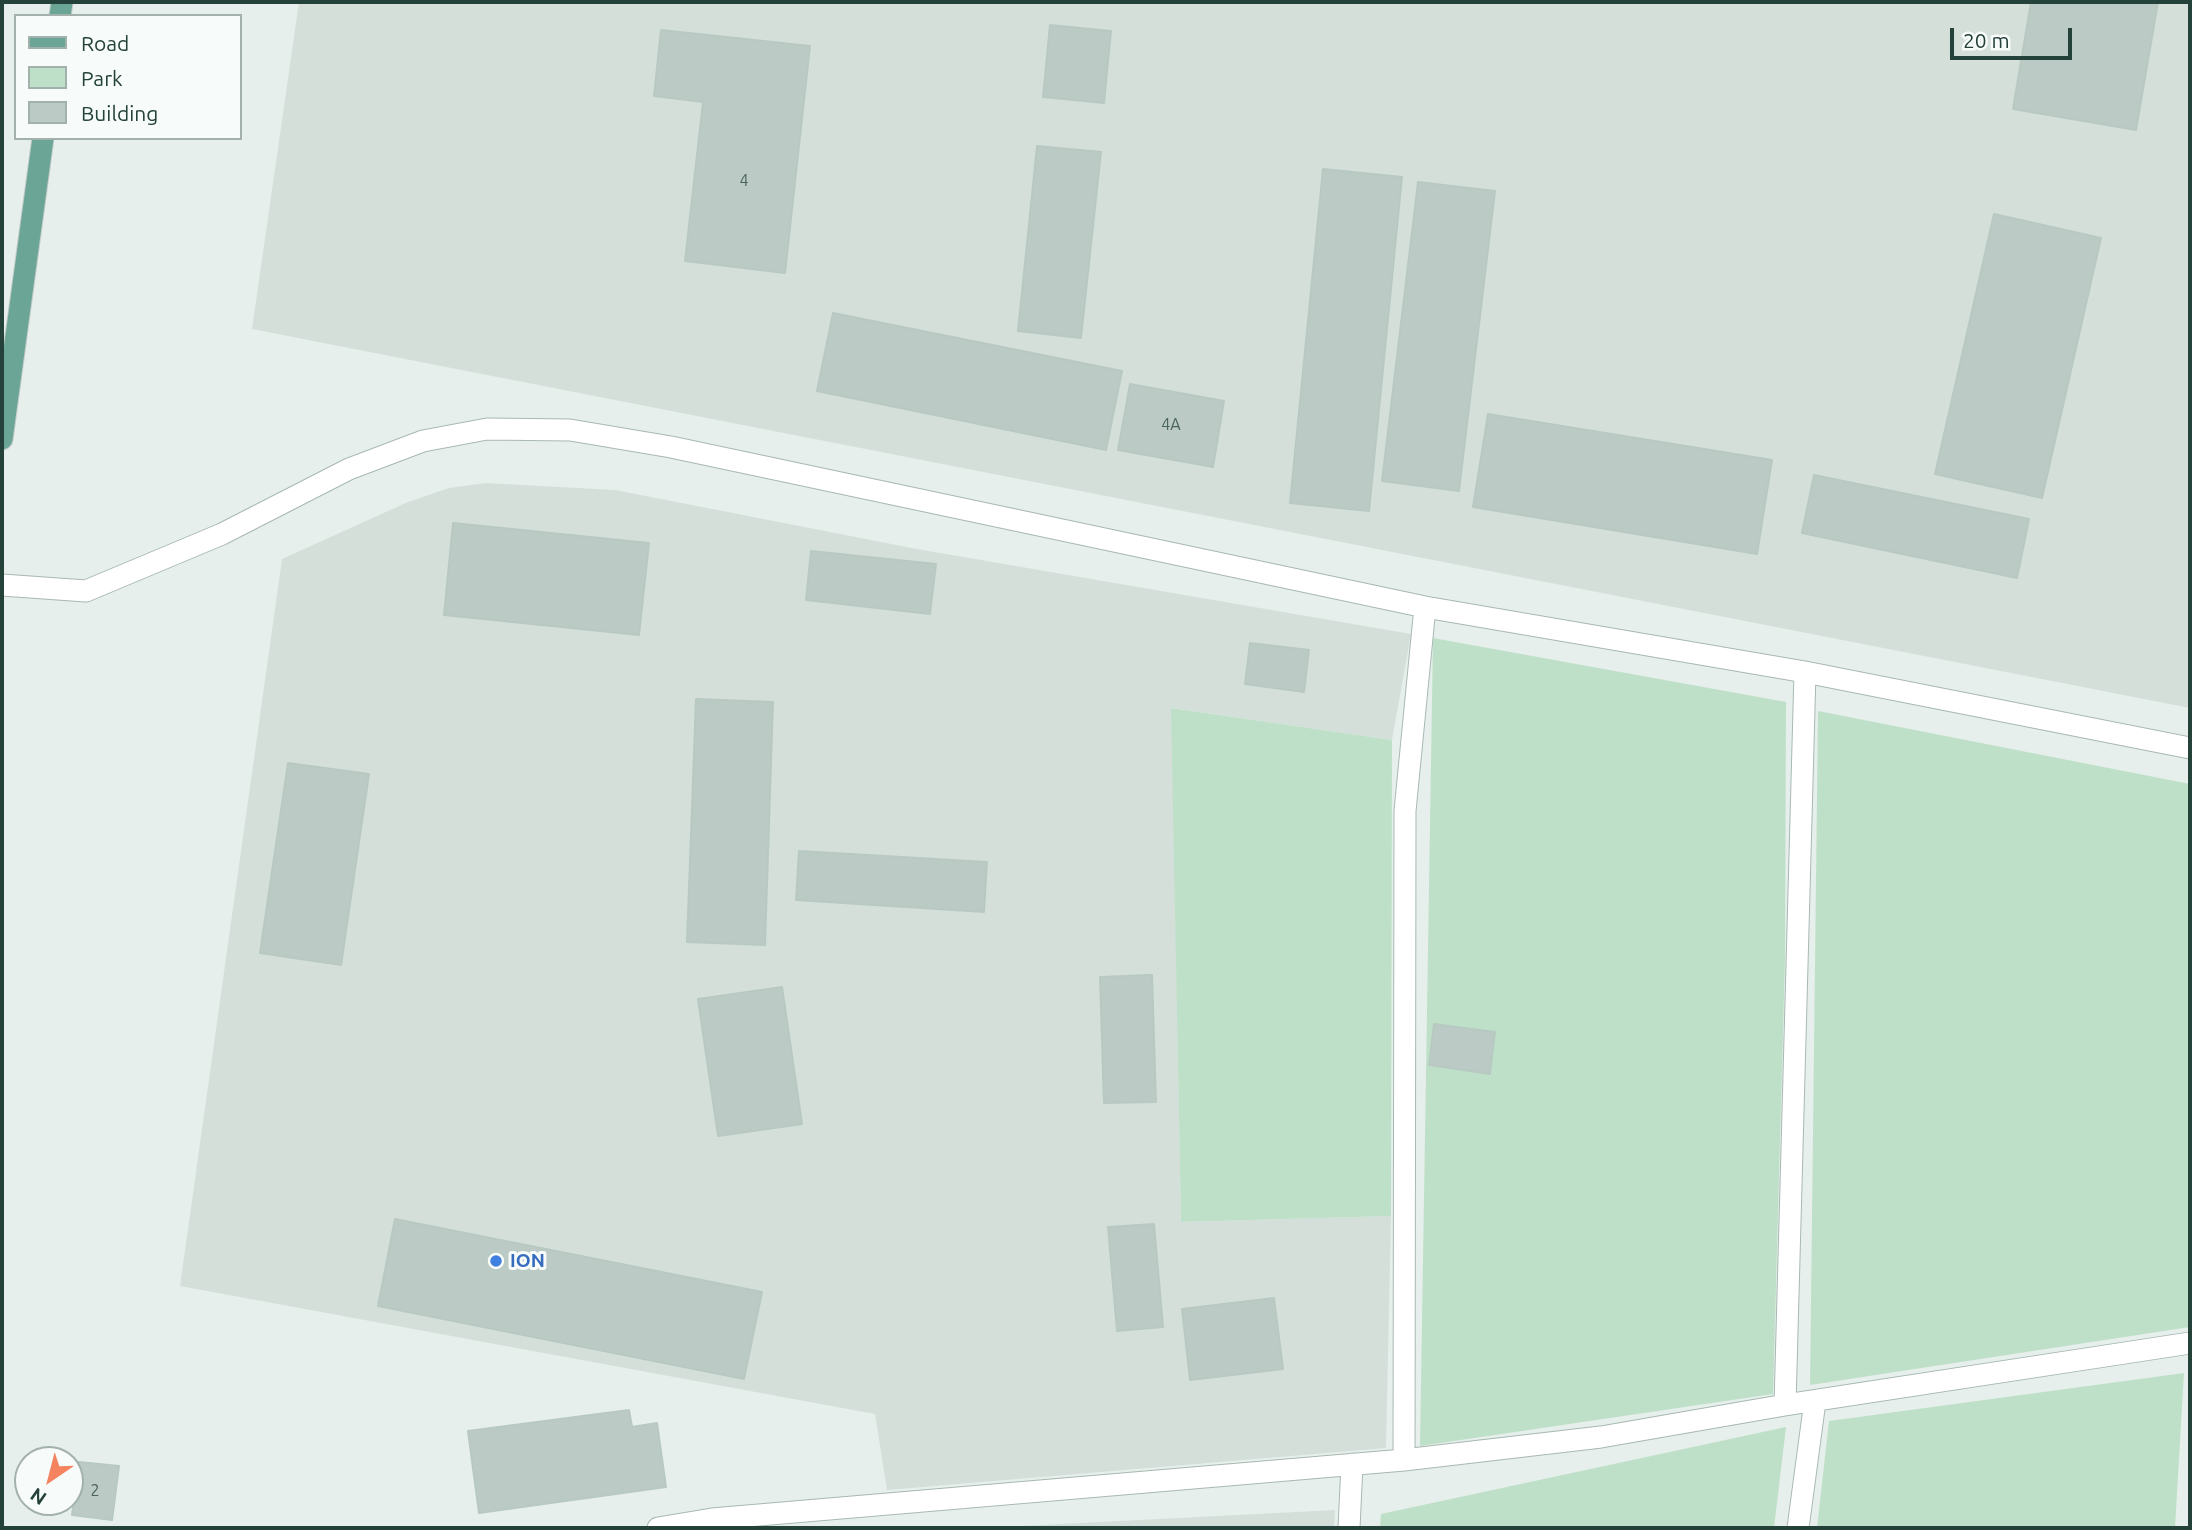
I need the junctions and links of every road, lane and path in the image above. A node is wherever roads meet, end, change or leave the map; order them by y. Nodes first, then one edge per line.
1 (43, 140) edge
2 (2, 439) edge
3 (2, 585) edge
4 (1426, 607) junction
5 (1805, 672) junction
6 (2190, 748) edge
7 (2190, 1343) edge
8 (1815, 1401) junction
9 (1785, 1405) junction
10 (1404, 1461) junction
11 (1352, 1464) junction
12 (671, 1527) edge
13 (1349, 1528) edge
14 (1798, 1528) edge

1 - 2 main road
3 - 4 street
4 - 5 street
4 - 10 street
5 - 6 street
5 - 9 street
7 - 8 street
8 - 9 street
8 - 14 street
9 - 10 street
10 - 11 street
11 - 12 street
11 - 13 street

